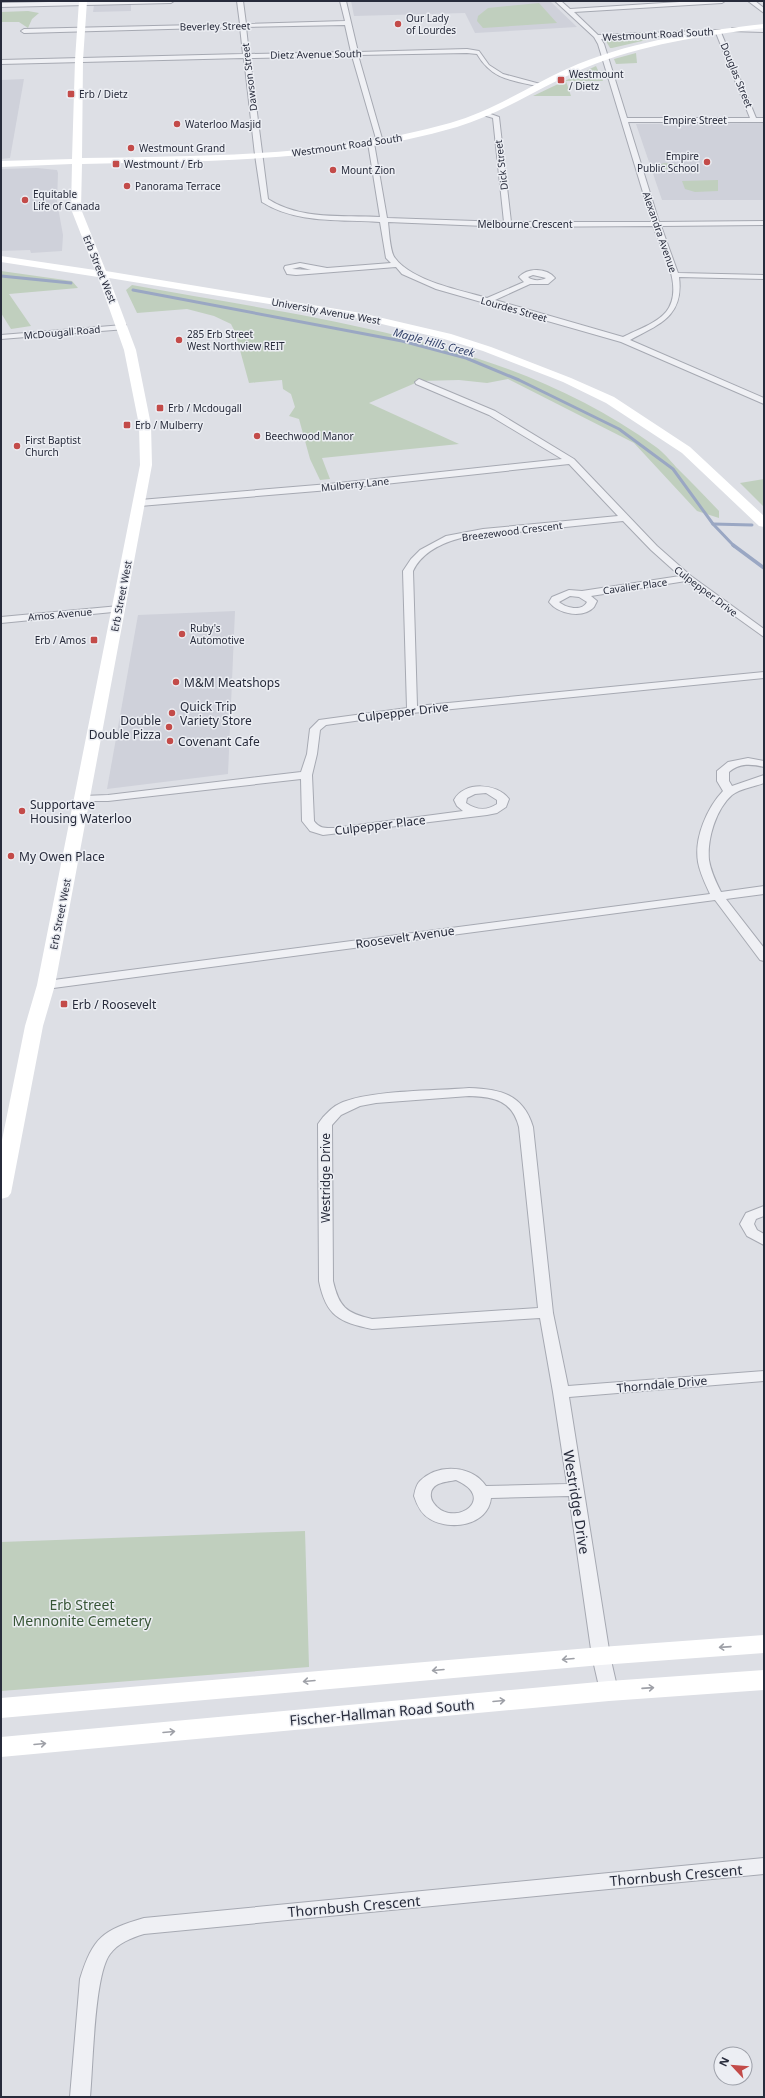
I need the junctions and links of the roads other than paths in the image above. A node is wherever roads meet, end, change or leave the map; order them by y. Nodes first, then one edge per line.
1 (172, 1) edge
2 (240, 1) edge
3 (343, 1) edge
4 (558, 1) edge
5 (722, 1) edge
6 (751, 1) edge
7 (83, 2) edge
8 (1, 5) edge
9 (568, 11) junction
10 (764, 11) edge
11 (348, 23) junction
12 (243, 25) junction
13 (764, 26) edge
14 (82, 29) junction
15 (728, 30) junction
16 (764, 30) edge
17 (24, 31) dead end
18 (718, 31) junction
19 (597, 37) junction
20 (355, 54) junction
21 (247, 56) junction
22 (604, 57) junction
23 (79, 60) junction
24 (1, 62) edge
25 (541, 85) junction
26 (485, 114) junction
27 (626, 120) junction
28 (754, 120) junction
29 (764, 120) edge
30 (380, 142) junction
31 (371, 143) junction
32 (78, 147) junction
33 (258, 155) junction
34 (77, 161) junction
35 (38, 162) junction
36 (1, 164) edge
37 (77, 173) junction
38 (286, 211) joint
39 (382, 220) junction
40 (656, 223) junction
41 (764, 223) edge
42 (508, 224) junction
43 (1, 260) edge
44 (396, 265) junction
45 (324, 270) dead end
46 (102, 274) junction
47 (675, 275) junction
48 (764, 277) edge
49 (529, 282) dead end
50 (487, 301) junction
51 (123, 327) junction
52 (1, 337) edge
53 (624, 340) junction
54 (419, 382) dead end
55 (764, 394) edge
56 (751, 395) junction
57 (764, 401) edge
58 (571, 461) junction
59 (140, 503) junction
60 (624, 518) junction
61 (764, 523) edge
62 (688, 578) junction
63 (582, 594) dead end
64 (119, 609) junction
65 (1, 620) edge
66 (764, 634) edge
67 (764, 675) edge
68 (412, 710) junction
69 (764, 764) edge
70 (306, 775) junction
71 (764, 778) edge
72 (729, 791) junction
73 (83, 799) junction
74 (479, 812) dead end
75 (764, 890) edge
76 (716, 896) junction
77 (764, 957) edge
78 (46, 986) junction
79 (1, 1193) edge
80 (764, 1211) edge
81 (764, 1240) edge
82 (546, 1313) junction
83 (764, 1376) edge
84 (561, 1392) junction
85 (576, 1490) junction
86 (482, 1492) dead end
87 (764, 1644) edge
88 (601, 1656) junction
89 (764, 1680) edge
90 (609, 1691) junction
91 (1, 1708) edge
92 (1, 1747) edge
93 (764, 1866) edge
94 (80, 2097) edge

1 - 7 street
2 - 12 street, Dawson Street
3 - 11 street
4 - 9 street, Alexandra Avenue
5 - 9 street
6 - 10 street
7 - 8 street
7 - 14 main road, Erb Street West
9 - 19 street, Alexandra Avenue
11 - 12 street, Beverley Street
11 - 20 street
12 - 14 street, Beverley Street
12 - 21 street, Dawson Street
13 - 15 main road, Westmount Road South
14 - 17 street, Beverley Street
14 - 23 main road, Erb Street West
15 - 16 street, Westmount Road South
15 - 18 main road, Westmount Road South
18 - 19 street, Westmount Road South
18 - 22 main road, Westmount Road South
18 - 28 street, Douglas Street
19 - 22 street, Alexandra Avenue
20 - 21 street, Dietz Avenue South
20 - 25 street, Dietz Avenue South
20 - 30 street
21 - 23 street, Dietz Avenue South
21 - 33 street, Dawson Street
22 - 25 main road, Westmount Road South
22 - 27 street, Alexandra Avenue
23 - 24 street, Dietz Avenue South
23 - 32 main road, Erb Street West
25 - 26 main road, Westmount Road South
26 - 30 main road, Westmount Road South
26 - 42 street, Dick Street
27 - 28 street, Empire Street
27 - 40 street, Alexandra Avenue
28 - 29 street, Empire Street
30 - 31 main road, Westmount Road South
31 - 33 main road, Westmount Road South
31 - 39 street
32 - 34 main road, Erb Street West
32 - 35 main road
33 - 34 main road, Westmount Road South
33 - 38 street, Dawson Street
34 - 35 main road, Westmount Road South
34 - 37 main road, Erb Street West
35 - 36 main road
35 - 37 main road
37 - 46 main road, Erb Street West
38 - 39 street, Melbourne Crescent
39 - 42 street, Melbourne Crescent
39 - 44 street
40 - 41 street, Melbourne Crescent
40 - 42 street, Melbourne Crescent
40 - 47 street, Alexandra Avenue
43 - 46 main road, University Avenue West
44 - 45 street
44 - 50 street, Lourdes Street
46 - 51 main road, Erb Street West
46 - 61 main road, University Avenue West
47 - 48 street
47 - 53 street, Alexandra Avenue
49 - 50 street
50 - 53 street, Lourdes Street
51 - 52 street, McDougall Road
51 - 59 main road, Erb Street West
53 - 56 street, Lourdes Street
54 - 58 street, Culpepper Drive
55 - 56 street, Lourdes Street
56 - 57 street, Lourdes Street
58 - 59 street, Mulberry Lane
58 - 60 street, Culpepper Drive
59 - 64 main road, Erb Street West
60 - 62 street, Culpepper Drive
60 - 68 street, Breezewood Crescent
62 - 63 street, Cavalier Place
62 - 66 street, Culpepper Drive
64 - 65 street, Amos Avenue
64 - 73 main road, Erb Street West
67 - 68 street, Culpepper Drive
68 - 70 street, Culpepper Drive
69 - 72 street
70 - 73 street
70 - 74 street, Culpepper Place
71 - 72 street
72 - 76 street
73 - 78 main road, Erb Street West
75 - 76 street, Roosevelt Avenue
76 - 77 street
76 - 78 street, Roosevelt Avenue
78 - 79 main road, Erb Street West
80 - 81 street
82 - 82 street, Westridge Drive
82 - 84 street, Westridge Drive
83 - 84 street, Thorndale Drive
84 - 85 street, Westridge Drive
85 - 86 street
85 - 88 street, Westridge Drive
87 -> 88 main road
88 - 90 street, Westridge Drive
88 -> 91 main road
90 -> 89 main road, Fischer-Hallman Road South
92 -> 90 main road, Fischer-Hallman Road South
93 - 94 street, Thornbush Crescent

